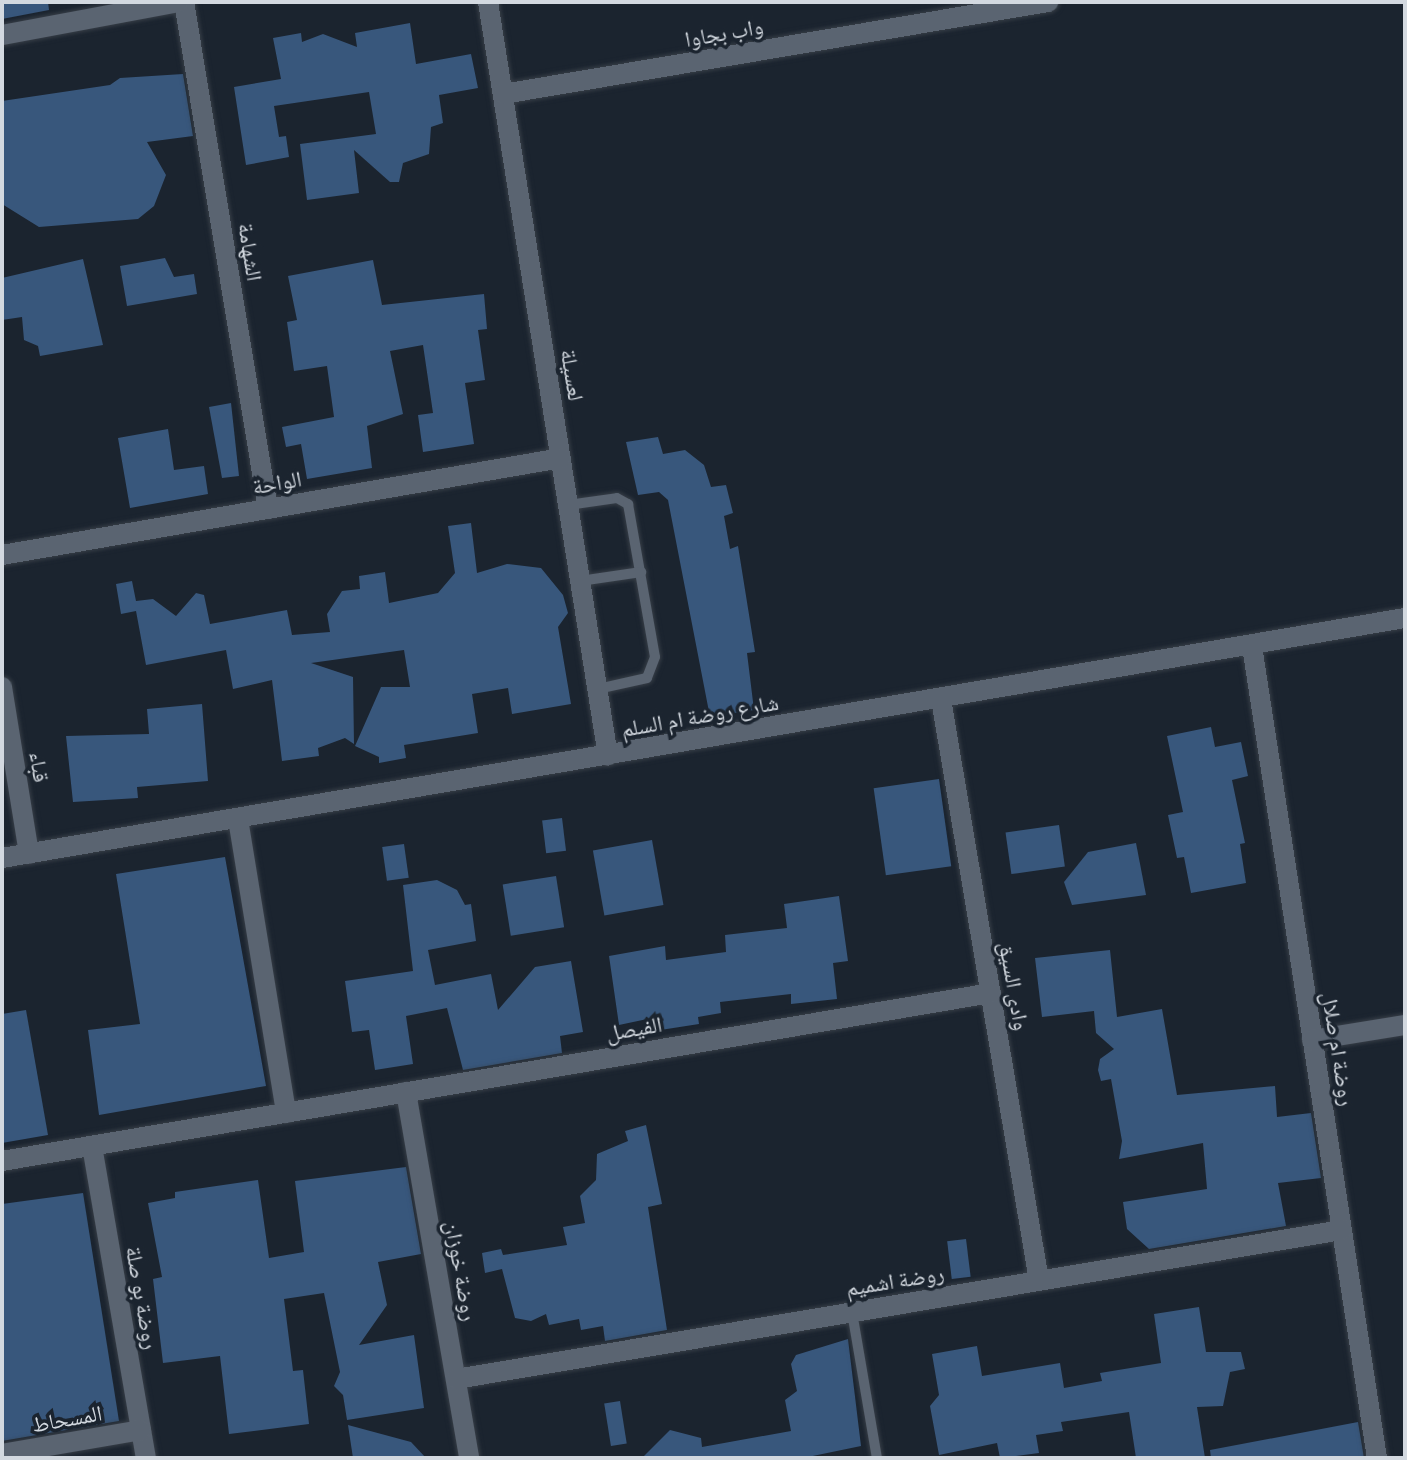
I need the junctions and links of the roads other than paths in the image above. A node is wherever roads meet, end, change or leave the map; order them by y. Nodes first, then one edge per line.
1 (182, 2) edge
2 (488, 2) edge
3 (1042, 3) edge
4 (2, 35) edge
5 (503, 94) junction
6 (561, 458) junction
7 (568, 505) junction
8 (268, 509) junction
9 (2, 555) edge
10 (641, 572) junction
11 (580, 581) junction
12 (1405, 618) edge
13 (1252, 646) junction
14 (2, 687) edge
15 (598, 689) junction
16 (941, 699) junction
17 (608, 756) junction
18 (238, 819) junction
19 (29, 854) junction
20 (2, 858) edge
21 (991, 993) junction
22 (1405, 1025) edge
23 (1312, 1040) junction
24 (406, 1092) junction
25 (286, 1113) junction
26 (92, 1146) junction
27 (2, 1161) edge
28 (1342, 1230) junction
29 (1039, 1281) junction
30 (852, 1312) junction
31 (456, 1379) junction
32 (141, 1430) junction
33 (2, 1454) edge
34 (146, 1458) edge
35 (469, 1458) edge
36 (877, 1458) edge
37 (1377, 1458) edge

1 - 4 street
1 - 8 street, الشهامة
2 - 5 street, لعسيلة
3 - 5 street, واب بجاوا
5 - 6 street, لعسيلة
6 - 7 street, لعسيلة
6 - 8 street, الواحة
7 - 10 lane
7 - 11 street, لعسيلة
8 - 9 street, الواحة
10 - 11 lane
10 - 15 lane
11 - 15 street, لعسيلة
12 - 13 street, شارع روضة ام السلم
13 - 16 street, شارع روضة ام السلم
13 - 23 street, روضة ام صلال
14 - 19 street, قباء
15 - 17 street, لعسيلة
16 - 17 street, شارع روضة ام السلم
16 - 21 street, وادى السيق
17 - 18 street, شارع روضة ام السلم
18 - 19 street, شارع روضة ام السلم
18 - 25 street
19 - 20 street, شارع روضة ام السلم
21 - 24 street, الفيصل
21 - 29 street, وادى السيق
22 - 23 street
23 - 28 street, روضة ام صلال
24 - 25 street, الفيصل
24 - 31 street, روضة خوزان
25 - 26 street, الفيصل
26 - 27 street, الفيصل
26 - 32 street, روضة بو صلة
28 - 29 street, روضة اشميم
28 - 37 street, روضة ام صلال
29 - 30 street, روضة اشميم
30 - 31 street, روضة اشميم
30 - 36 lane
31 - 35 street, روضة خوزان
32 - 33 street, المسحاط
32 - 34 street, روضة بو صلة

